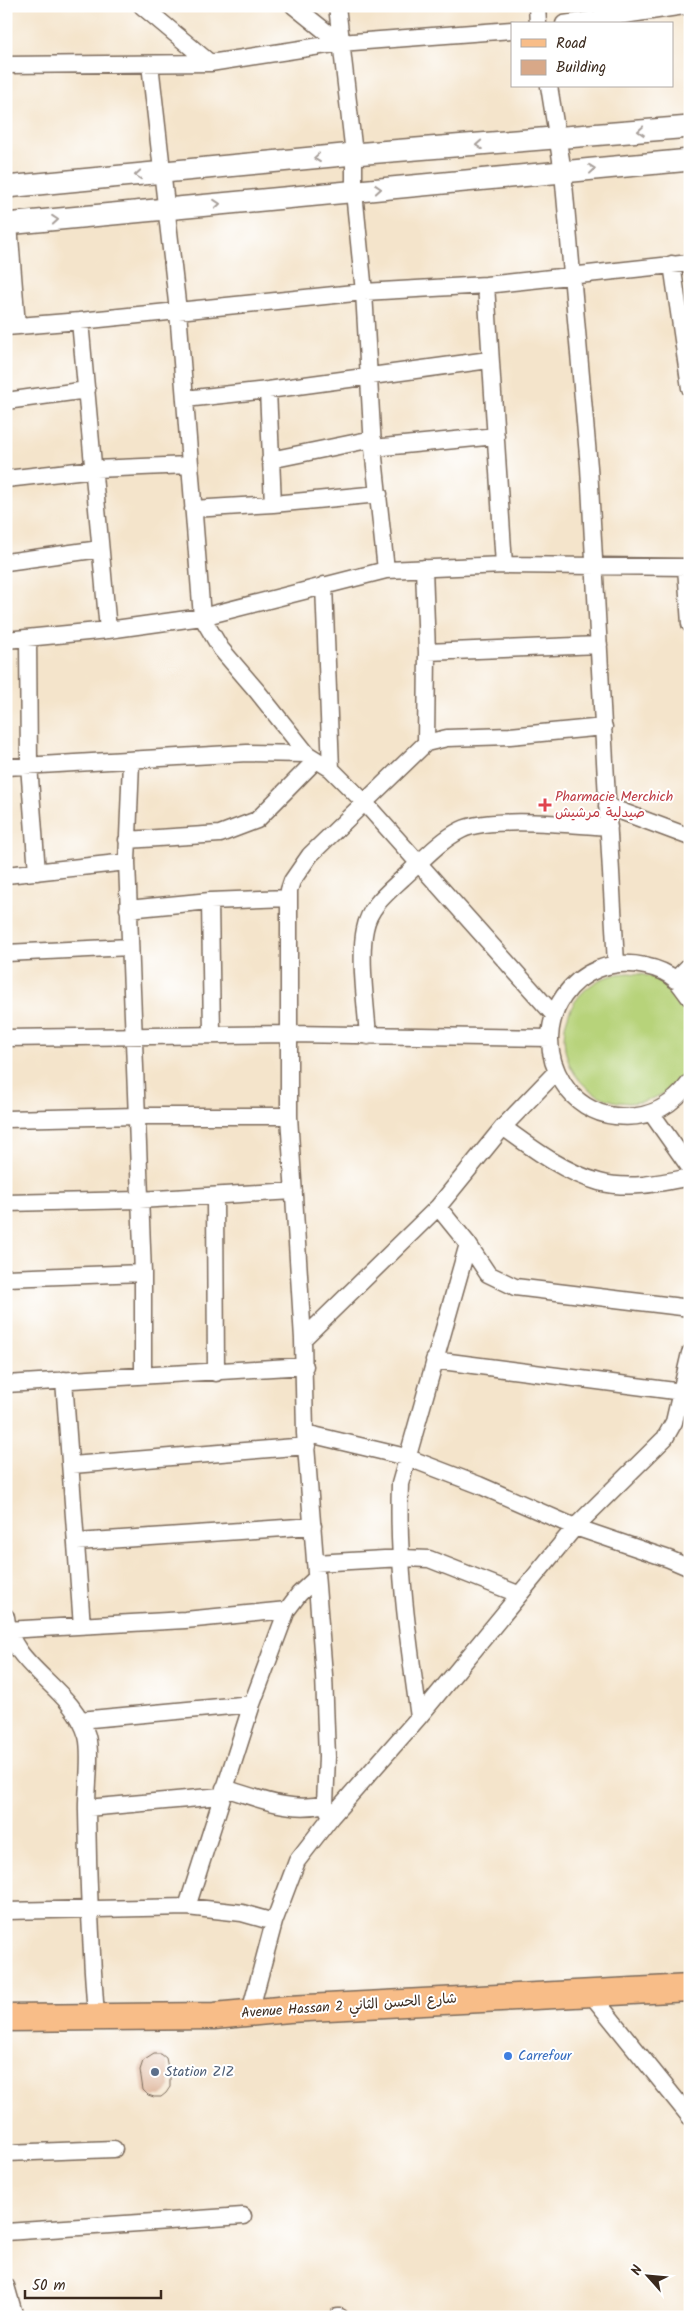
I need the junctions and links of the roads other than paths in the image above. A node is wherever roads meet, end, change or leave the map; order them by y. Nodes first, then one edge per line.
1 (142, 6) edge
2 (294, 6) edge
3 (337, 6) edge
4 (537, 6) edge
5 (684, 6) edge
6 (538, 22) edge
7 (577, 22) edge
8 (511, 30) edge
9 (340, 42) junction
10 (210, 63) junction
11 (6, 64) edge
12 (150, 64) junction
13 (549, 88) edge
14 (690, 126) edge
15 (559, 138) junction
16 (354, 154) junction
17 (690, 160) edge
18 (563, 172) junction
19 (163, 173) junction
20 (6, 188) edge
21 (354, 192) junction
22 (168, 209) junction
23 (8, 224) edge
24 (690, 262) edge
25 (672, 264) junction
26 (571, 276) junction
27 (486, 285) junction
28 (364, 292) junction
29 (178, 311) junction
30 (80, 321) junction
31 (12, 326) edge
32 (489, 360) junction
33 (369, 377) junction
34 (690, 388) edge
35 (86, 390) junction
36 (268, 390) junction
37 (184, 399) junction
38 (6, 401) edge
39 (496, 436) junction
40 (373, 443) junction
41 (270, 460) junction
42 (189, 465) junction
43 (95, 469) junction
44 (6, 479) edge
45 (379, 494) junction
46 (273, 504) junction
47 (193, 509) junction
48 (100, 549) junction
49 (6, 562) edge
50 (504, 565) junction
51 (594, 565) junction
52 (688, 567) edge
53 (424, 568) junction
54 (386, 570) junction
55 (324, 586) junction
56 (202, 617) junction
57 (690, 624) edge
58 (108, 630) junction
59 (28, 638) junction
60 (6, 640) edge
61 (599, 645) junction
62 (427, 652) junction
63 (604, 727) junction
64 (426, 743) junction
65 (312, 757) junction
66 (131, 762) junction
67 (29, 765) junction
68 (6, 767) edge
69 (331, 769) junction
70 (364, 802) junction
71 (608, 806) junction
72 (609, 827) junction
73 (690, 837) edge
74 (127, 840) junction
75 (127, 862) junction
76 (418, 864) junction
77 (37, 872) junction
78 (6, 875) edge
79 (288, 898) junction
80 (210, 901) junction
81 (128, 909) junction
82 (130, 947) junction
83 (6, 953) edge
84 (616, 964) junction
85 (690, 965) edge
86 (675, 980) junction
87 (690, 998) edge
88 (554, 1015) junction
89 (212, 1034) junction
90 (290, 1034) junction
91 (133, 1036) junction
92 (368, 1036) junction
93 (6, 1038) edge
94 (550, 1038) junction
95 (556, 1072) junction
96 (690, 1082) edge
97 (652, 1114) junction
98 (137, 1116) junction
99 (289, 1116) junction
100 (6, 1119) edge
101 (503, 1127) junction
102 (690, 1168) edge
103 (690, 1177) edge
104 (294, 1191) junction
105 (215, 1197) junction
106 (139, 1200) junction
107 (6, 1203) edge
108 (438, 1207) junction
109 (468, 1244) junction
110 (142, 1273) junction
111 (6, 1278) edge
112 (690, 1308) edge
113 (304, 1339) junction
114 (690, 1352) edge
115 (434, 1360) junction
116 (305, 1366) junction
117 (216, 1373) junction
118 (143, 1376) junction
119 (64, 1380) junction
120 (6, 1384) edge
121 (686, 1393) edge
122 (306, 1439) junction
123 (406, 1457) junction
124 (72, 1466) junction
125 (313, 1526) junction
126 (575, 1527) junction
127 (78, 1542) junction
128 (402, 1558) junction
129 (690, 1568) edge
130 (315, 1571) junction
131 (518, 1594) junction
132 (287, 1610) junction
133 (7, 1626) edge
134 (82, 1626) junction
135 (252, 1704) junction
136 (419, 1717) junction
137 (80, 1720) junction
138 (223, 1792) junction
139 (87, 1808) junction
140 (328, 1810) junction
141 (187, 1907) junction
142 (89, 1908) junction
143 (6, 1912) edge
144 (274, 1922) junction
145 (690, 1988) edge
146 (590, 1993) junction
147 (250, 2012) junction
148 (96, 2017) junction
149 (7, 2019) edge
150 (687, 2111) edge
151 (114, 2149) dead end
152 (6, 2153) edge
153 (243, 2216) dead end
154 (6, 2232) edge
155 (6, 2286) edge
156 (15, 2317) edge

1 - 10 street
2 - 9 street
3 - 9 street
4 - 6 street
5 - 7 street
8 - 9 street
9 - 10 street
9 - 16 street
10 - 12 street
11 - 12 street
12 - 19 street
13 - 15 street
14 -> 15 street
15 -> 16 street
15 - 18 street
16 -> 19 street
16 - 21 street
18 -> 17 street
21 -> 18 street
18 - 26 street
19 -> 20 street
19 - 22 street
22 -> 21 street
21 - 28 street
23 -> 22 street
22 - 29 street
23 - 31 street
24 - 25 street
25 - 26 street
25 - 34 street
26 - 27 street
26 - 51 street
27 - 28 street
27 - 32 street
28 - 29 street
28 - 33 street
29 - 30 street
29 - 37 street
30 - 31 street
30 - 35 street
32 - 33 street
32 - 39 street
33 - 36 street
33 - 40 street
35 - 38 street
35 - 43 street
36 - 37 street
36 - 41 street
37 - 42 street
39 - 40 street
39 - 50 street
40 - 41 street
40 - 45 street
41 - 46 street
42 - 43 street
42 - 47 street
43 - 44 street
43 - 48 street
45 - 46 street
45 - 54 street
46 - 47 street
47 - 56 street
48 - 49 street
48 - 58 street
50 - 51 street
50 - 53 street
51 - 52 street
51 - 61 street
52 - 57 street
53 - 54 street
53 - 62 street
54 - 55 street
55 - 56 street
55 - 69 street
56 - 58 street
56 - 65 street
58 - 59 street
59 - 60 street
59 - 67 street
61 - 62 street
61 - 63 street
62 - 64 street
63 - 64 street
63 - 71 street
64 - 70 street
65 - 66 street
65 - 69 street
65 - 74 street
66 - 67 street
66 - 74 street
67 - 68 street
67 - 77 street
69 - 70 street
70 - 76 street
70 - 79 street
71 - 72 street
71 - 73 street
72 - 76 street
72 - 84 street
74 - 75 street
75 - 77 street
75 - 81 street
76 - 88 street
76 - 92 street
77 - 78 street
79 - 80 street
79 - 90 street
80 - 81 street
80 - 89 street
81 - 82 street
82 - 83 street
82 - 91 street
84 - 86 street
84 - 88 street
85 - 86 street
86 - 87 street
88 - 94 street
89 - 90 street
89 - 91 street
90 - 92 street
90 - 99 street
91 - 93 street
91 - 98 street
92 - 94 street
94 - 95 street
95 - 97 street
95 - 101 street
96 - 97 street
97 - 102 street
98 - 99 street
98 - 100 street
98 - 106 street
99 - 104 street
101 - 103 street
101 - 108 street
104 - 105 street
104 - 113 street
105 - 106 street
105 - 117 street
106 - 107 street
106 - 110 street
108 - 109 street
108 - 113 street
109 - 112 street
109 - 115 street
110 - 111 street
110 - 118 street
113 - 116 street
114 - 121 street
115 - 121 street
115 - 123 street
116 - 117 street
116 - 122 street
117 - 118 street
118 - 119 street
119 - 120 street
119 - 124 street
121 - 126 street
122 - 123 street
122 - 124 street
122 - 125 street
123 - 126 street
123 - 128 street
124 - 127 street
125 - 127 street
125 - 130 street
126 - 129 street
126 - 131 street
127 - 134 street
128 - 130 street
128 - 131 street
128 - 136 street
130 - 132 street
130 - 140 street
131 - 136 street
132 - 134 street
132 - 135 street
133 - 134 street
133 - 137 street
135 - 137 street
135 - 138 street
136 - 140 street
137 - 139 street
138 - 139 street
138 - 140 street
138 - 141 street
139 - 142 street
140 - 144 street
141 - 142 street
141 - 144 street
142 - 143 street
142 - 148 street
144 - 147 street
145 - 146 main road, Avenue Hassan 2 شارع الحسن الثاني
146 - 147 main road, Avenue Hassan 2 شارع الحسن الثاني
146 - 150 street
147 - 148 main road, Avenue Hassan 2 شارع الحسن الثاني
148 - 149 main road, Avenue Hassan 2 شارع الحسن الثاني
151 - 152 street
153 - 154 street
155 - 156 street

